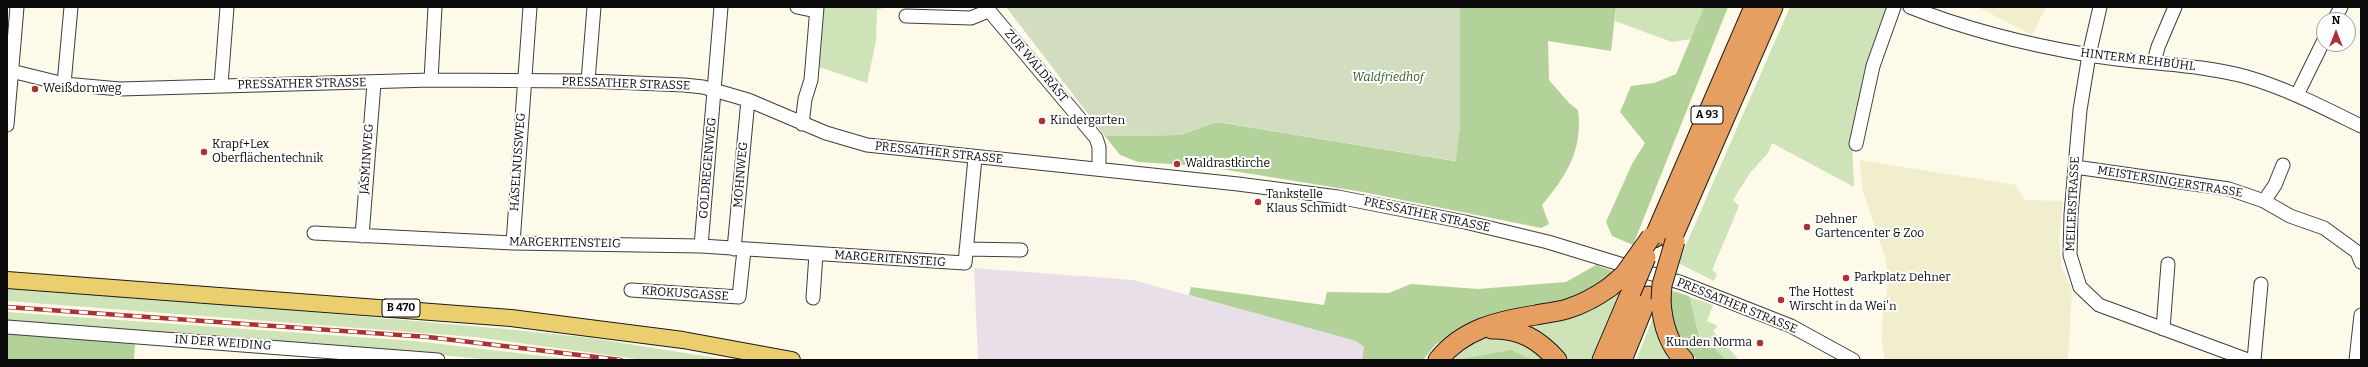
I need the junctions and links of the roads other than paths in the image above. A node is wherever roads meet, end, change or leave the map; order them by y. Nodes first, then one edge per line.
1 (17, 7) edge
2 (71, 7) edge
3 (227, 7) edge
4 (435, 7) edge
5 (530, 7) edge
6 (594, 7) edge
7 (721, 7) edge
8 (797, 7) edge
9 (1754, 7) edge
10 (1773, 7) edge
11 (1894, 7) edge
12 (1910, 7) edge
13 (2100, 7) edge
14 (2175, 7) edge
15 (816, 9) edge
16 (987, 9) edge
17 (906, 16) dead end
18 (2318, 52) edge
19 (2089, 55) junction
20 (2154, 62) junction
21 (10, 71) edge
22 (431, 80) junction
23 (523, 80) junction
24 (588, 81) junction
25 (374, 83) junction
26 (64, 84) junction
27 (221, 85) junction
28 (715, 90) junction
29 (2297, 95) junction
30 (748, 100) junction
31 (7, 124) edge
32 (802, 124) junction
33 (2361, 126) edge
34 (1856, 144) dead end
35 (975, 158) junction
36 (2283, 166) dead end
37 (2075, 167) junction
38 (1099, 169) junction
39 (2264, 201) junction
40 (314, 233) dead end
41 (362, 236) junction
42 (1662, 236) junction
43 (513, 243) junction
44 (701, 246) junction
45 (966, 249) junction
46 (739, 250) junction
47 (1021, 250) dead end
48 (816, 254) junction
49 (2361, 262) edge
50 (2168, 264) dead end
51 (7, 280) edge
52 (2261, 284) dead end
53 (631, 290) dead end
54 (1647, 296) junction
55 (812, 298) dead end
56 (2361, 315) edge
57 (7, 327) edge
58 (1477, 329) junction
59 (2163, 329) junction
60 (438, 360) edge
61 (792, 360) edge
62 (1438, 360) edge
63 (1557, 360) edge
64 (1602, 360) edge
65 (1622, 360) edge
66 (1684, 360) edge
67 (1853, 360) edge
68 (2248, 360) edge
69 (2254, 360) edge
70 (2356, 360) edge

1 - 21 street
2 - 26 street
3 - 27 street
4 - 22 street
5 - 23 street, HASELNUSSWEG
6 - 24 street
7 - 28 street, GOLDREGENWEG
8 - 15 street
9 - 42 highway, A 93
10 - 42 highway, A 93
11 - 34 street
12 - 19 street, HINTERM REHBÜHL
13 - 19 street, MEILERSTRASSE
14 - 20 street
15 - 32 street
16 - 17 street
16 - 38 street, ZUR WALDRAST
18 - 29 street
19 - 20 street, HINTERM REHBÜHL
19 - 37 street, MEILERSTRASSE
20 - 29 street, HINTERM REHBÜHL
21 - 26 street, PRESSATHER STRASSE
21 - 31 street
22 - 23 street, PRESSATHER STRASSE
22 - 25 street, PRESSATHER STRASSE
23 - 24 street, PRESSATHER STRASSE
23 - 43 street, HASELNUSSWEG
24 - 28 street, PRESSATHER STRASSE
25 - 27 street, PRESSATHER STRASSE
25 - 41 street, JASMINWEG
26 - 27 street, PRESSATHER STRASSE
28 - 30 street, PRESSATHER STRASSE
28 - 44 street, GOLDREGENWEG
29 - 33 street, HINTERM REHBÜHL
30 - 32 street, PRESSATHER STRASSE
30 - 46 street, MOHNWEG
32 - 35 street, PRESSATHER STRASSE
35 - 38 street, PRESSATHER STRASSE
35 - 45 street
36 - 39 street
37 - 39 street, MEISTERSINGERSTRASSE
37 - 59 street, MEILERSTRASSE
38 - 67 street, PRESSATHER STRASSE
39 - 49 street, MEISTERSINGERSTRASSE
40 - 41 street, MARGERITENSTEIG
41 - 43 street, MARGERITENSTEIG
42 - 54 highway, A 93, bridge
42 - 54 highway, bridge
42 - 58 highway, bridge
43 - 44 street, MARGERITENSTEIG
44 - 46 street, MARGERITENSTEIG
45 - 47 street
45 - 48 street, MARGERITENSTEIG
46 - 48 street, MARGERITENSTEIG
46 - 53 street, KROKUSGASSE
48 - 55 street
50 - 59 street
51 - 61 main road, B 470
52 - 69 street
54 - 64 highway, A 93
54 - 65 highway, A 93
54 - 66 highway
56 - 70 street
57 - 60 street, IN DER WEIDING
58 - 62 highway
58 - 63 highway
59 - 68 street, MEILERSTRASSE

